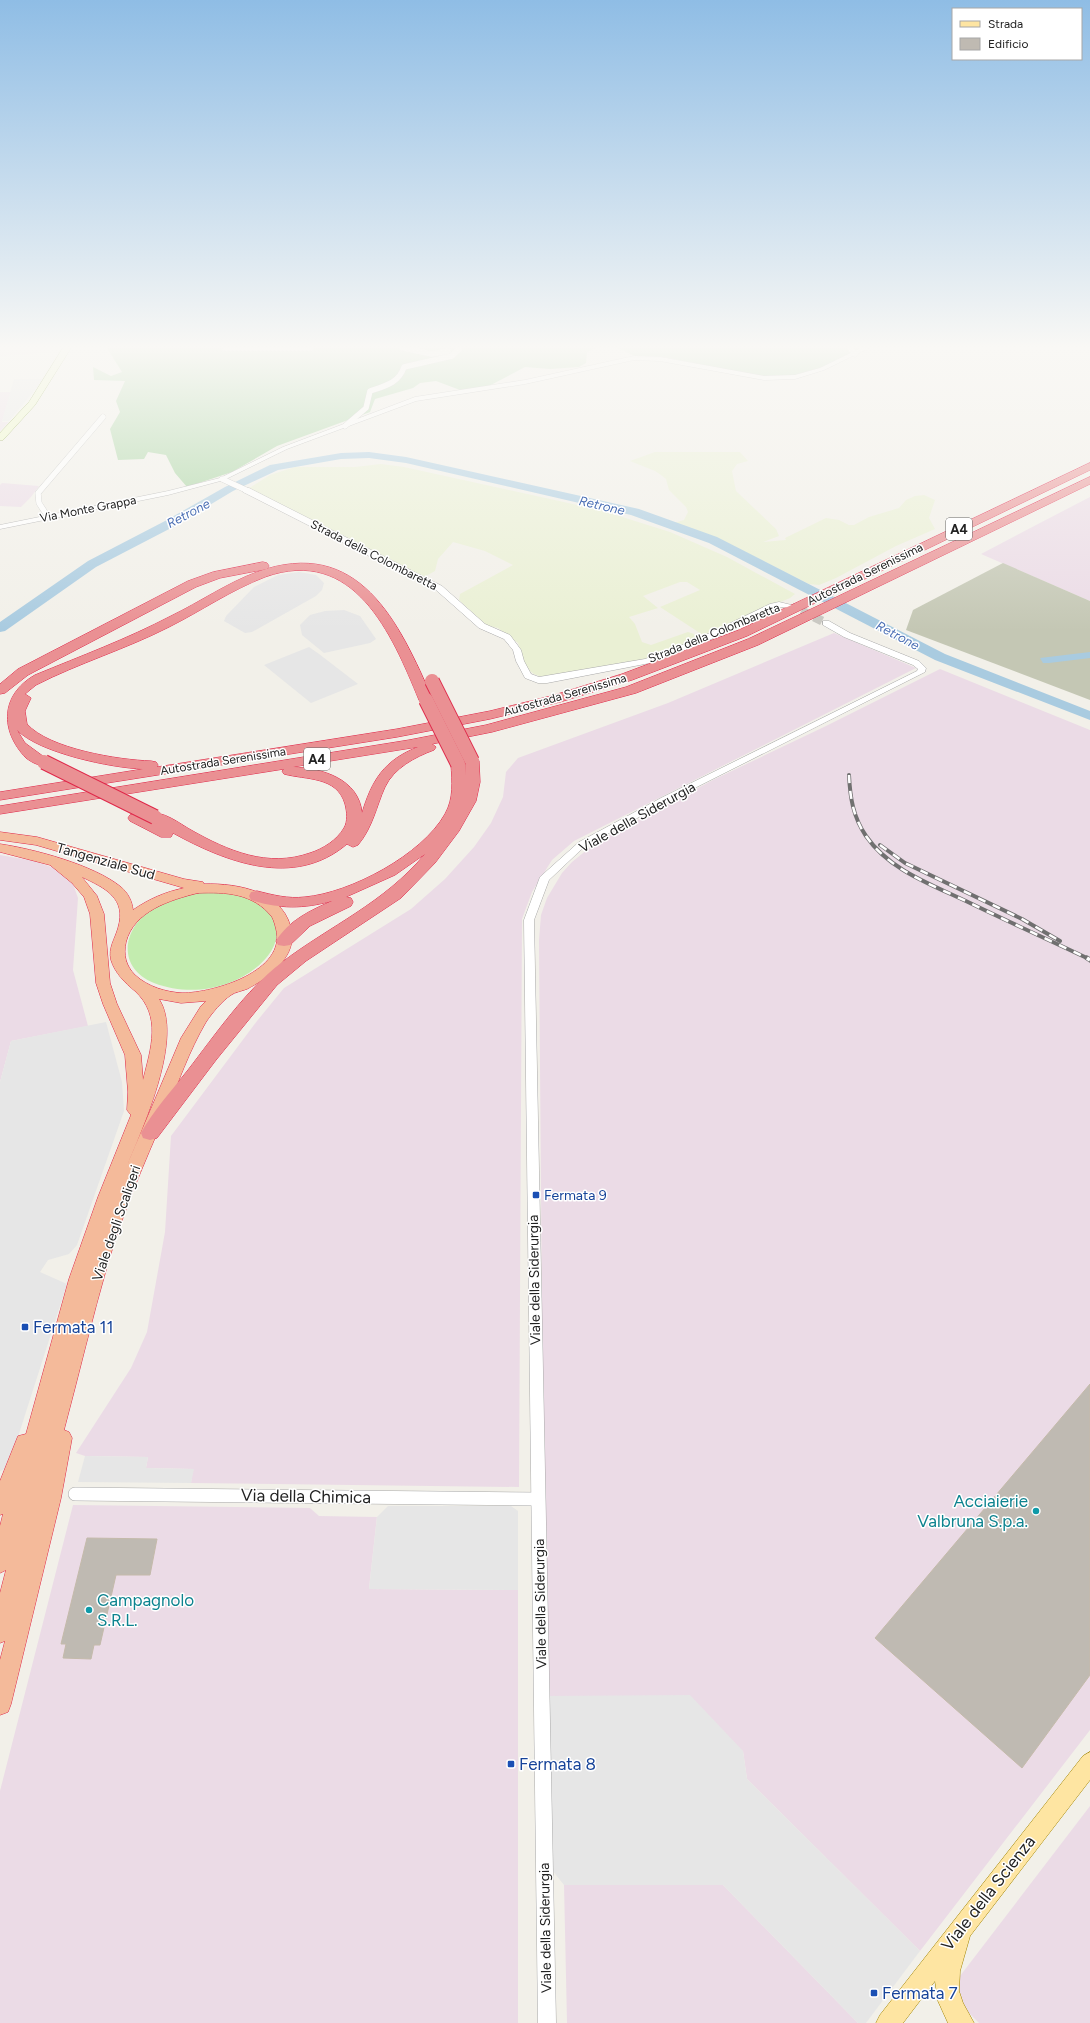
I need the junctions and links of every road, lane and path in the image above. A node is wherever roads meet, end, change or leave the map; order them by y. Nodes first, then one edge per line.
1 (81, 442) edge
2 (300, 442) edge
3 (1090, 466) edge
4 (1090, 480) edge
5 (225, 481) junction
6 (246, 490) joint
7 (48, 517) junction
8 (0, 527) edge
9 (792, 606) tunnel mouth
10 (826, 624) tunnel mouth
11 (37, 664) junction
12 (73, 665) junction
13 (0, 690) edge
14 (631, 690) junction
15 (0, 703) edge
16 (397, 733) junction
17 (0, 736) edge
18 (465, 763) junction
19 (0, 796) edge
20 (0, 810) edge
21 (0, 836) edge
22 (445, 841) junction
23 (0, 848) edge
24 (53, 861) junction
25 (211, 888) junction
26 (257, 896) junction
27 (125, 928) junction
28 (284, 941) junction
29 (134, 983) junction
30 (224, 993) junction
31 (141, 1133) junction
32 (85, 1321) junction
33 (57, 1357) junction
34 (75, 1494) dead end
35 (538, 1499) junction
36 (0, 1506) edge
37 (0, 1563) edge
38 (0, 1632) edge
39 (0, 1704) edge
40 (1090, 1763) edge
41 (964, 1924) junction
42 (547, 2023) edge
43 (888, 2023) edge
44 (962, 2023) edge

1 - 7 street
2 - 5 street, Via Monte Grappa
3 - 16 highway, Autostrada Serenissima / A4
4 - 14 highway, Autostrada Serenissima / A4
5 - 6 street
5 - 7 street, Via Monte Grappa
6 - 9 street, Strada della Colombaretta
7 - 8 street, Via Monte Grappa
10 - 35 street, Viale della Siderurgia
11 - 13 highway
11 - 15 highway
11 - 18 highway, bridge
12 - 16 highway
12 - 18 highway, bridge
12 - 20 highway, bridge
14 - 17 highway
14 - 20 highway, Autostrada Serenissima / A4
16 - 19 highway, Autostrada Serenissima / A4
18 - 22 highway
18 - 26 highway
21 - 25 highway, Tangenziale Sud
22 - 28 highway
22 - 31 highway
23 - 24 highway, Tangenziale Sud
24 - 27 highway, Tangenziale Sud
24 - 31 highway
25 - 26 highway, Viale degli Scaligeri
25 - 27 highway, Viale degli Scaligeri
26 - 28 highway, Viale degli Scaligeri
27 - 29 highway, Viale degli Scaligeri
28 - 30 highway, Viale degli Scaligeri
29 - 30 highway, Viale degli Scaligeri
29 - 31 highway, Viale degli Scaligeri
30 - 31 highway, Viale degli Scaligeri
31 - 32 highway, Viale degli Scaligeri
31 - 33 highway, Viale degli Scaligeri
32 - 38 highway, Viale degli Scaligeri
32 - 39 highway
33 - 36 highway
33 - 37 highway, Viale degli Scaligeri
34 - 35 street, Via della Chimica
35 - 42 street, Viale della Siderurgia
40 - 41 main road, Viale della Scienza
41 - 43 main road, Viale della Scienza
41 - 44 main road

